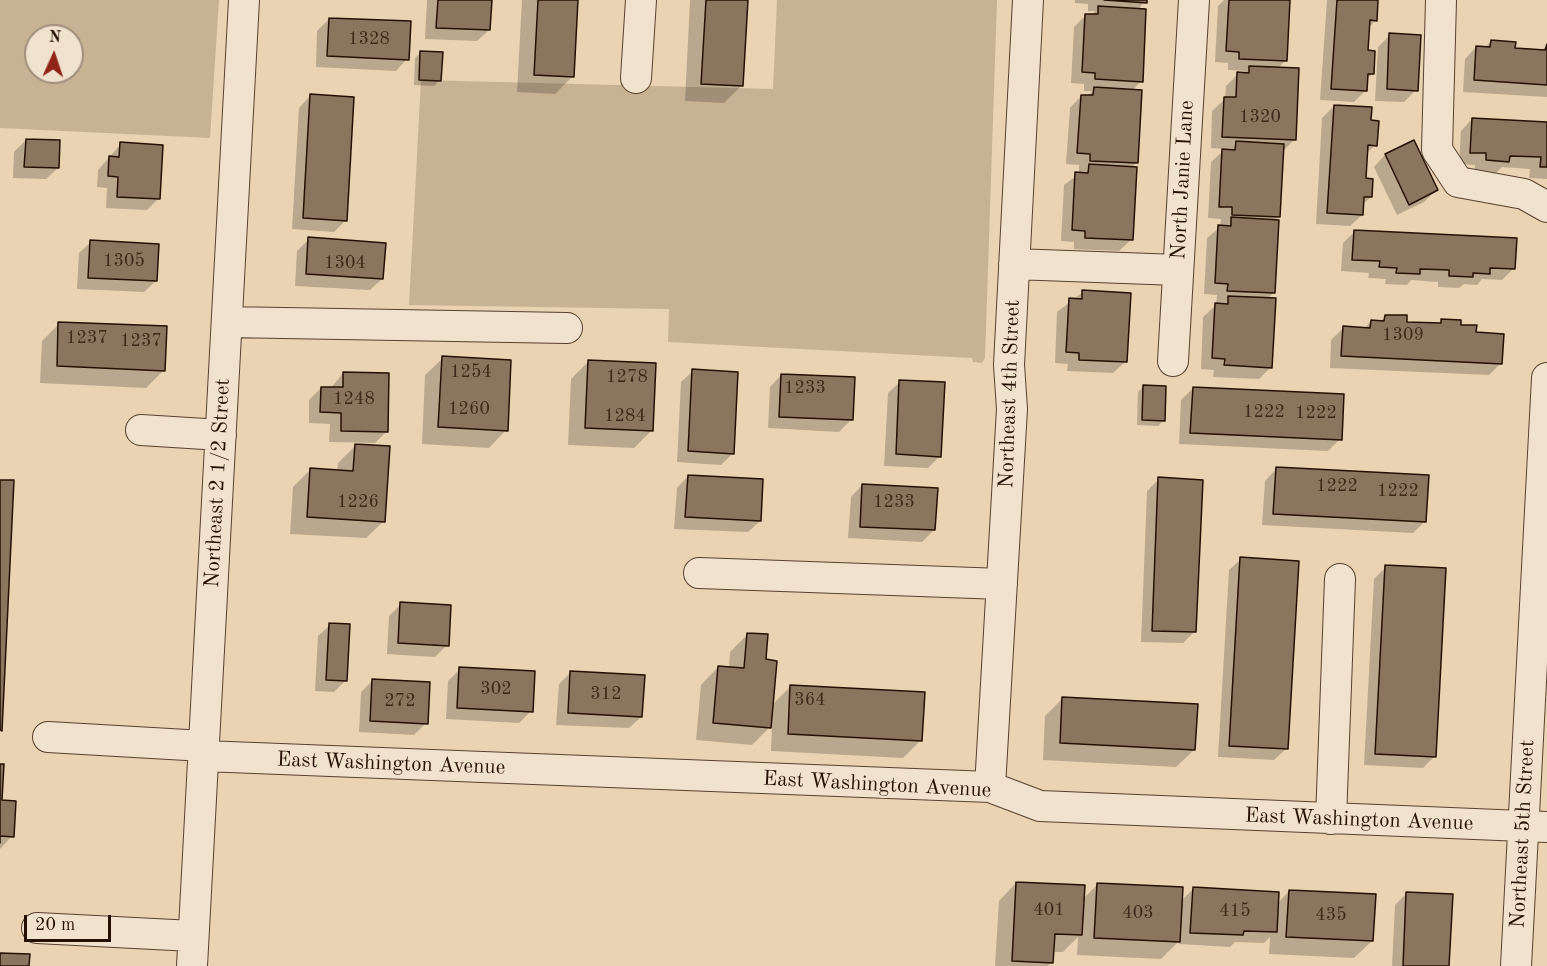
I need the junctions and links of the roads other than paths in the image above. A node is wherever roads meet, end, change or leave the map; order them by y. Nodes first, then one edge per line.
1 (244, 0) edge
2 (641, 0) edge
3 (1028, 0) edge
4 (1194, 0) edge
5 (1441, 0) edge
6 (636, 78) dead end
7 (1547, 207) edge
8 (1014, 264) junction
9 (1178, 270) junction
10 (227, 322) junction
11 (567, 328) dead end
12 (1173, 361) dead end
13 (1547, 378) edge
14 (141, 430) dead end
15 (221, 435) junction
16 (699, 573) dead end
17 (1340, 579) dead end
18 (1002, 584) junction
19 (1541, 593) edge
20 (48, 737) dead end
21 (204, 751) junction
22 (990, 787) junction
23 (1330, 819) junction
24 (1535, 827) edge
25 (37, 928) dead end
26 (193, 936) junction
27 (192, 966) edge
28 (1516, 966) edge

1 - 10 street, Northeast 2 1/2 Street
2 - 6 street
3 - 8 street, Northeast 4th Street
4 - 9 street, North Janie Lane
5 - 7 street
8 - 9 street
8 - 18 street, Northeast 4th Street
9 - 12 street, North Janie Lane
10 - 11 street
10 - 15 street, Northeast 2 1/2 Street
13 - 19 street, Northeast 5th Street
14 - 15 street
15 - 21 street, Northeast 2 1/2 Street
16 - 18 street
17 - 23 street
18 - 22 street, Northeast 4th Street
19 - 24 street, Northeast 5th Street
20 - 21 street, East Washington Avenue
21 - 22 street, East Washington Avenue
21 - 26 street, Northeast 2 1/2 Street
22 - 23 street, East Washington Avenue
23 - 24 street, East Washington Avenue
24 - 28 street, Northeast 5th Street
25 - 26 street
26 - 27 street, Northeast 2 1/2 Street

